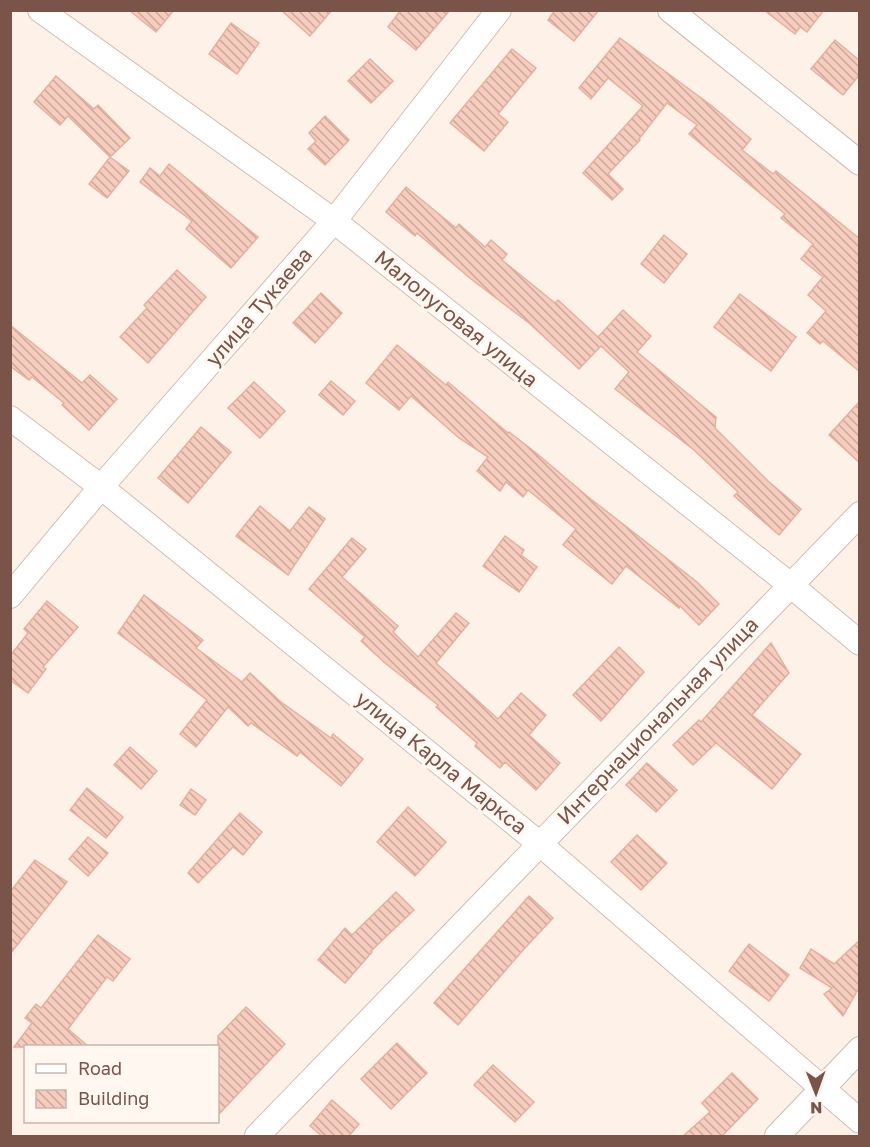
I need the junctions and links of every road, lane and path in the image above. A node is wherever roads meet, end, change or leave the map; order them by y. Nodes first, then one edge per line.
1 (40, 10) edge
2 (499, 10) edge
3 (670, 10) edge
4 (860, 163) edge
5 (334, 221) junction
6 (10, 418) edge
7 (101, 487) junction
8 (860, 513) edge
9 (789, 584) junction
10 (10, 596) edge
11 (860, 643) edge
12 (540, 844) junction
13 (860, 1049) edge
14 (822, 1089) junction
15 (860, 1121) edge
16 (257, 1137) edge
17 (777, 1137) edge

1 - 5 street, Малолуговая улица
2 - 5 street, улица Тукаева
3 - 4 street
5 - 7 street, улица Тукаева
5 - 9 street, Малолуговая улица
6 - 7 street, улица Карла Маркса
7 - 10 street, улица Тукаева
7 - 12 street, улица Карла Маркса
8 - 9 street, Интернациональная улица
9 - 11 street, Малолуговая улица
9 - 12 street, Интернациональная улица
12 - 14 street, улица Карла Маркса
12 - 16 street, Интернациональная улица
13 - 14 street
14 - 15 street, улица Карла Маркса
14 - 17 street

